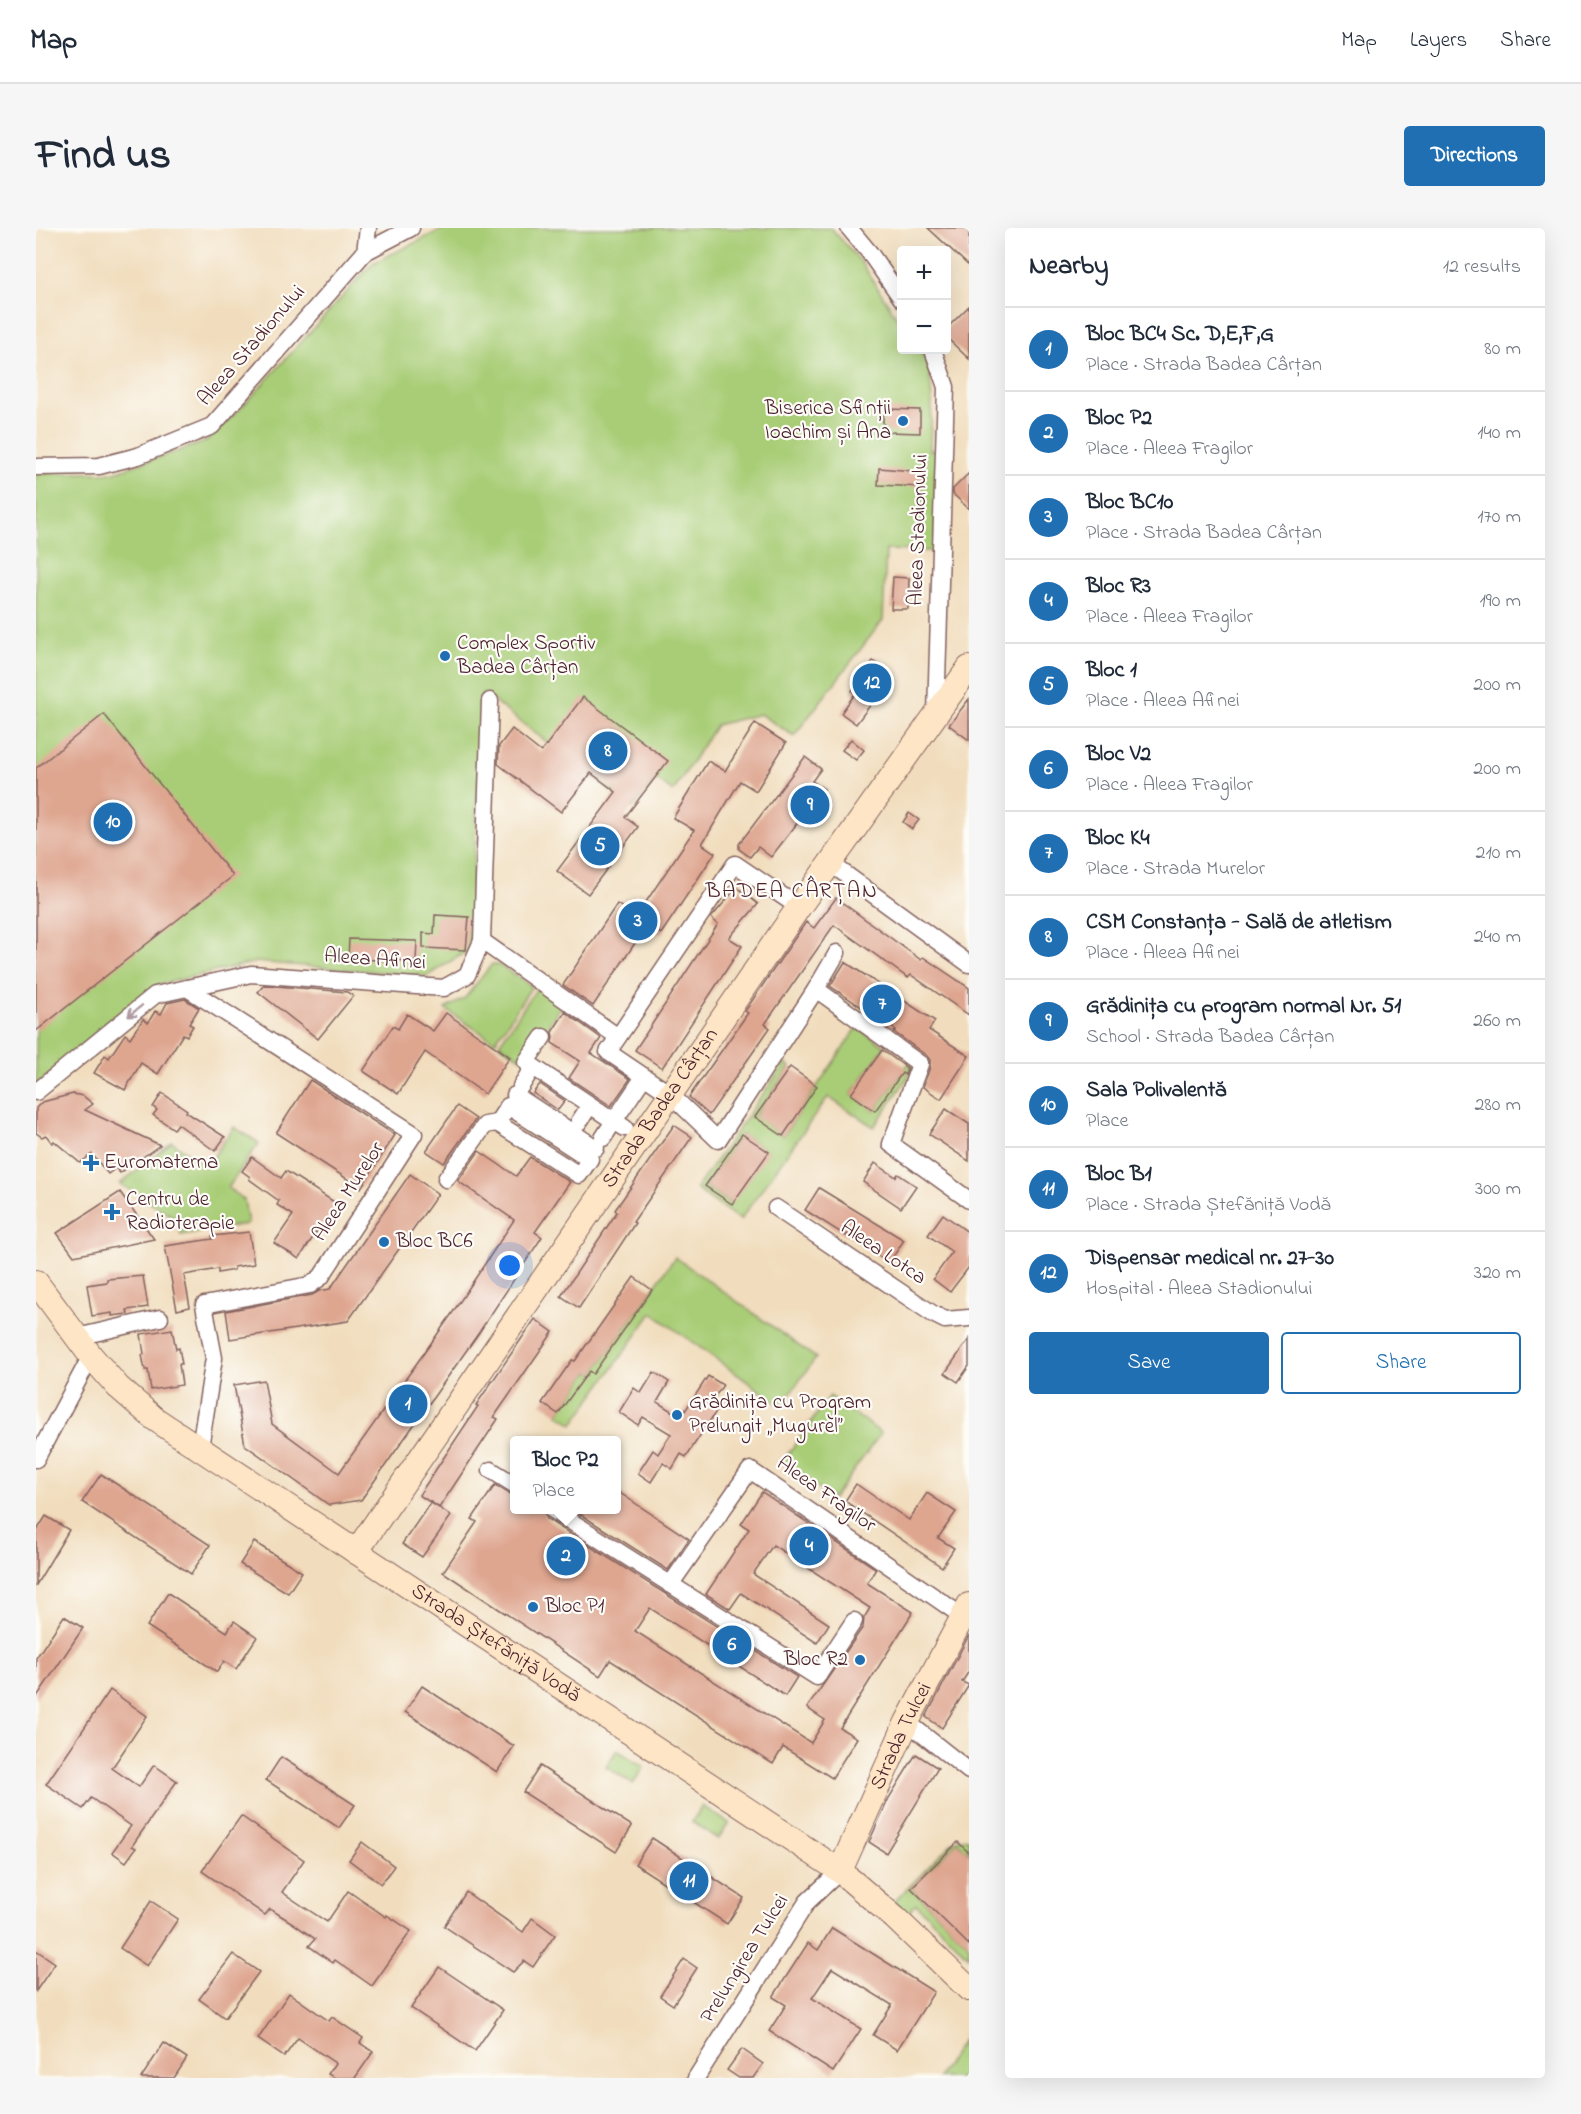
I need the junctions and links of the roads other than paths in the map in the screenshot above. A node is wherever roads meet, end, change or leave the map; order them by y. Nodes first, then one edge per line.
1 (368, 228) edge
2 (411, 228) edge
3 (849, 228) edge
4 (364, 252) junction
5 (897, 292) edge
6 (934, 354) edge
7 (36, 467) edge
8 (969, 668) edge
9 (490, 701) dead end
10 (936, 714) junction
11 (830, 863) junction
12 (799, 907) junction
13 (482, 941) junction
14 (837, 953) dead end
15 (969, 964) edge
16 (188, 988) junction
17 (816, 989) junction
18 (618, 1036) junction
19 (543, 1037) dead end
20 (533, 1067) junction
21 (639, 1084) dead end
22 (36, 1092) edge
23 (670, 1094) junction
24 (590, 1105) junction
25 (532, 1121) junction
26 (579, 1122) dead end
27 (497, 1123) junction
28 (619, 1125) junction
29 (520, 1138) junction
30 (565, 1143) junction
31 (554, 1160) junction
32 (446, 1179) dead end
33 (969, 1200) edge
34 (776, 1208) dead end
35 (36, 1282) edge
36 (160, 1318) dead end
37 (969, 1318) edge
38 (84, 1347) junction
39 (201, 1448) junction
40 (36, 1459) edge
41 (491, 1470) dead end
42 (510, 1482) edge
43 (561, 1514) edge
44 (356, 1552) junction
45 (670, 1585) junction
46 (966, 1610) edge
47 (855, 1621) dead end
48 (907, 1722) junction
49 (969, 1771) edge
50 (840, 1871) junction
51 (969, 1989) edge
52 (696, 2078) edge

1 - 4 street
2 - 4 street, Aleea Stadionului
3 - 5 street
4 - 7 street, Aleea Stadionului
6 - 10 street, Aleea Stadionului
8 - 10 street, Strada Badea Cârțan
9 - 13 street, Aleea Afinei
10 - 11 street, Strada Badea Cârțan
11 - 12 street, Strada Badea Cârțan
11 - 15 street
12 - 18 street
12 - 23 street, Strada Badea Cârțan
13 - 16 street, Aleea Afinei
13 - 18 street
14 - 17 street
16 -> 22 street, Aleea Afinei
16 - 39 street, Aleea Murelor
17 - 23 street
17 - 33 street
18 - 23 street
19 - 20 street
20 - 24 street
20 - 28 street
21 - 28 street
23 - 44 street, Strada Badea Cârțan
24 - 26 street
24 - 28 street
25 - 27 street
25 - 29 street
25 - 30 street
27 - 29 street
27 - 32 street
29 - 31 street
30 - 31 street
30 - 31 street
34 - 37 street, Aleea Lotca
35 - 38 street, Strada Ștefăniță Vodă
36 - 38 street
38 - 39 street, Strada Ștefăniță Vodă
38 - 40 street
39 - 44 street, Strada Ștefăniță Vodă
41 - 42 street
43 - 45 street
44 - 50 street, Strada Ștefăniță Vodă
45 - 46 street, Aleea Fragilor
45 - 47 street
46 - 48 street, Strada Tulcei
48 - 49 street
48 - 50 street, Strada Tulcei
50 - 51 street, Strada Ștefăniță Vodă
50 - 52 street, Prelungirea Tulcei

